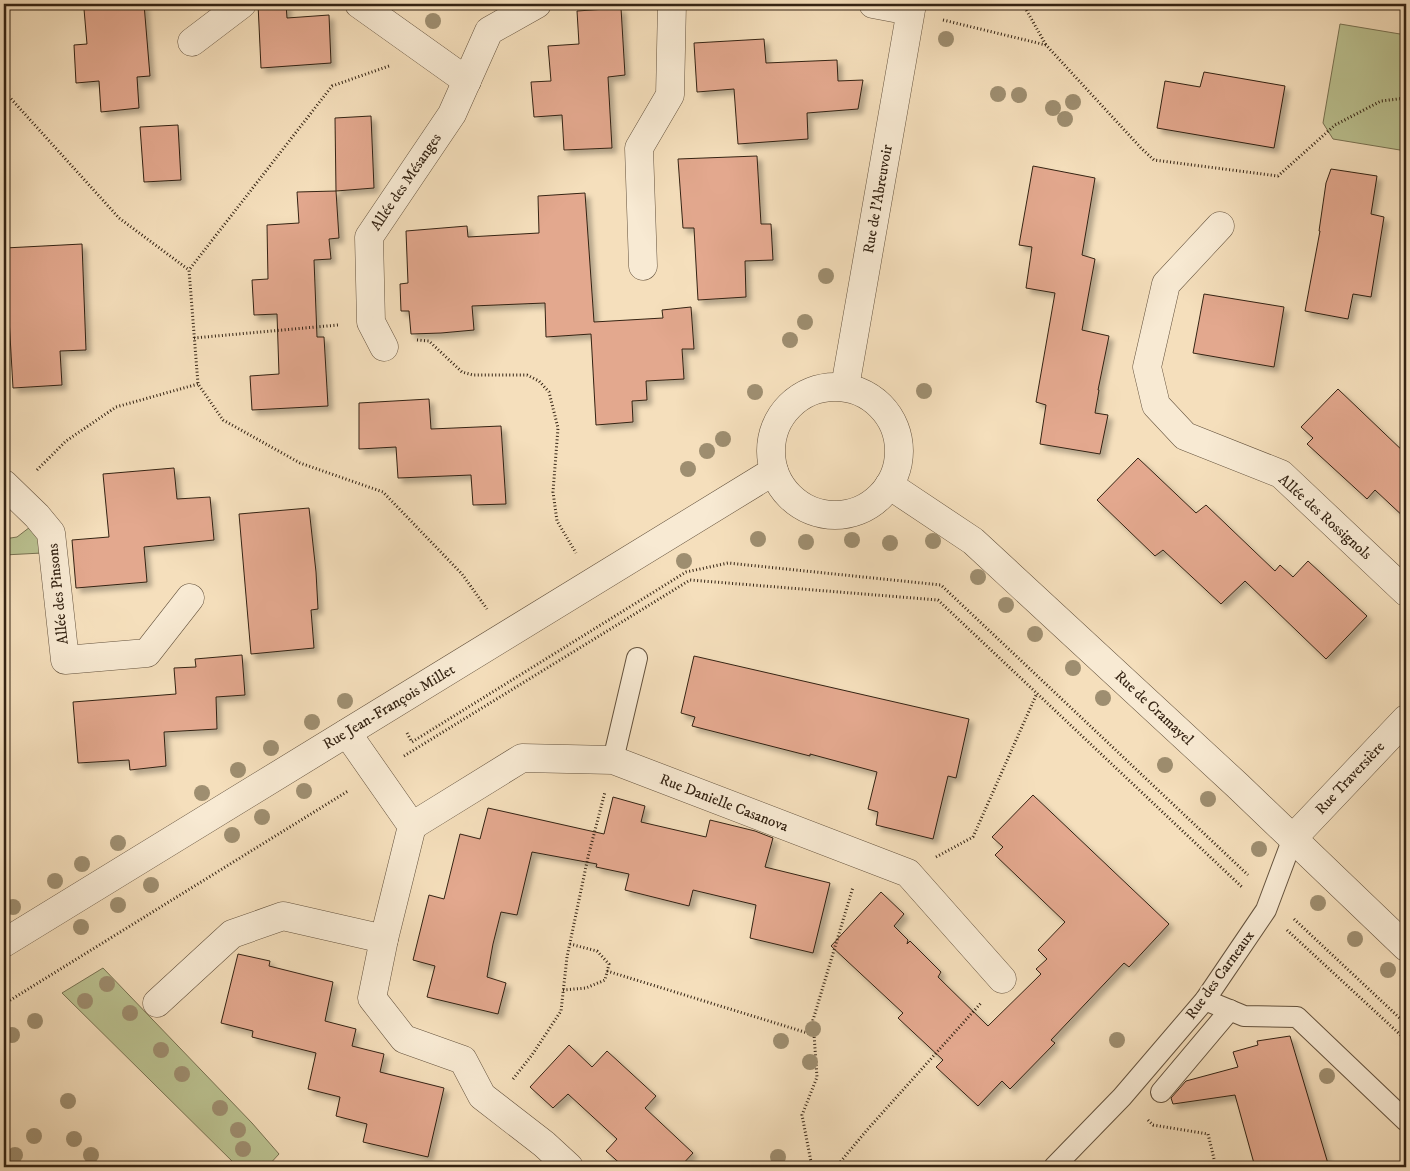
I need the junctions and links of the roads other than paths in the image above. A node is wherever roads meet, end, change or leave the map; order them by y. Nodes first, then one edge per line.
1 (242, 4) edge
2 (359, 4) edge
3 (537, 4) edge
4 (672, 4) edge
5 (873, 4) edge
6 (914, 6) edge
7 (505, 12) edge
8 (192, 42) dead end
9 (467, 81) junction
10 (1220, 226) dead end
11 (643, 266) dead end
12 (384, 347) road end
13 (845, 387) junction
14 (774, 471) junction
15 (889, 485) junction
16 (9, 489) edge
17 (1406, 592) edge
18 (190, 598) dead end
19 (637, 658) dead end
20 (1406, 718) edge
21 (348, 733) junction
22 (613, 760) junction
23 (412, 826) junction
24 (1293, 838) junction
25 (384, 939) junction
26 (4, 944) edge
27 (1406, 947) edge
28 (1002, 979) road end
29 (1206, 1000) junction
30 (157, 1003) dead end
31 (1230, 1010) junction
32 (1161, 1092) dead end
33 (1406, 1121) edge
34 (569, 1167) edge
35 (1054, 1167) edge

1 - 8 street
2 - 9 street
3 - 7 street, Allée des Mésanges
4 - 11 street
5 - 6 street
6 - 13 street, Rue de l'Abreuvoir
7 - 9 street, Allée des Mésanges
9 - 12 street, Allée des Mésanges
10 - 17 street, Allée des Rossignols
13 - 14 street
13 - 15 street
14 - 15 street
14 - 21 street, Rue Jean-François Millet
15 - 24 street, Rue de Cramayel
16 - 18 street, Allée des Pinsons
19 - 22 lane
20 - 24 street, Rue Traversière
21 - 23 street
21 - 26 street, Rue Jean-François Millet
22 - 23 street, Rue Danielle Casanova
22 - 28 street, Rue Danielle Casanova
23 - 25 street
24 - 27 street, Rue de Cramayel
24 - 29 lane, Rue des Carneaux
25 - 30 street
25 - 34 street
29 - 31 lane
29 - 35 lane, Rue des Carneaux
31 - 32 lane, Rue des Carneaux
31 - 33 lane

